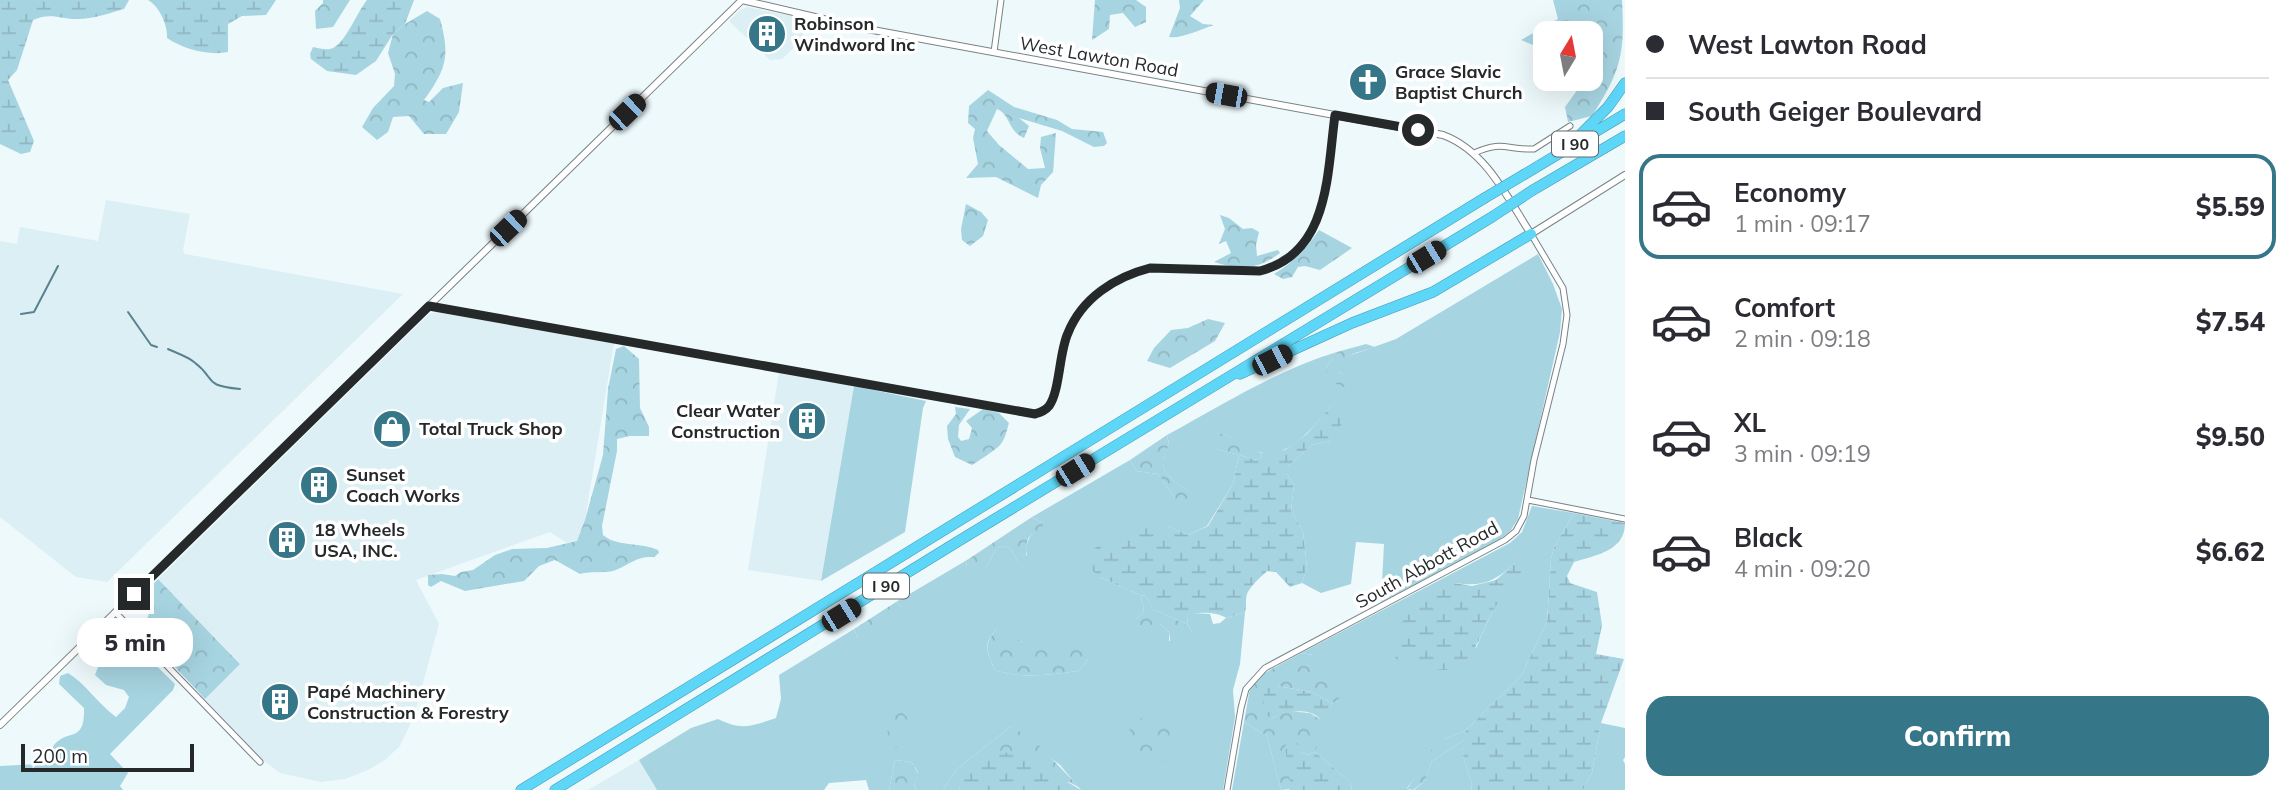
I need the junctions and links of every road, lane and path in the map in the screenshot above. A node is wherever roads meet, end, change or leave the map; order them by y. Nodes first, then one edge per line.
1 (742, 0) edge
2 (1001, 0) edge
3 (994, 52) junction
4 (1625, 83) edge
5 (1625, 114) edge
6 (1335, 115) junction
7 (1570, 126) dead end
8 (1625, 136) edge
9 (1565, 150) junction
10 (1474, 153) junction
11 (1625, 174) edge
12 (1531, 234) junction
13 (429, 306) junction
14 (1217, 383) junction
15 (1528, 500) junction
16 (1625, 519) edge
17 (115, 612) junction
18 (0, 725) edge
19 (260, 762) dead end
20 (521, 790) edge
21 (555, 790) edge
22 (1227, 790) edge

1 - 3 street, West Lawton Road
1 - 13 street
2 - 3 street
3 - 6 street, West Lawton Road
4 - 9 highway
5 - 9 highway, I 90
6 - 10 street, West Lawton Road
6 - 13 street
7 - 10 street
8 - 14 highway, I 90, bridge
9 - 20 highway, I 90, bridge
10 - 12 street, West Lawton Road
11 - 12 street
12 - 14 highway
12 - 15 street, South Abbott Road
13 - 17 street
14 - 21 highway, I 90
15 - 16 street
15 - 22 street, South Abbott Road
17 - 18 street
17 - 19 street

